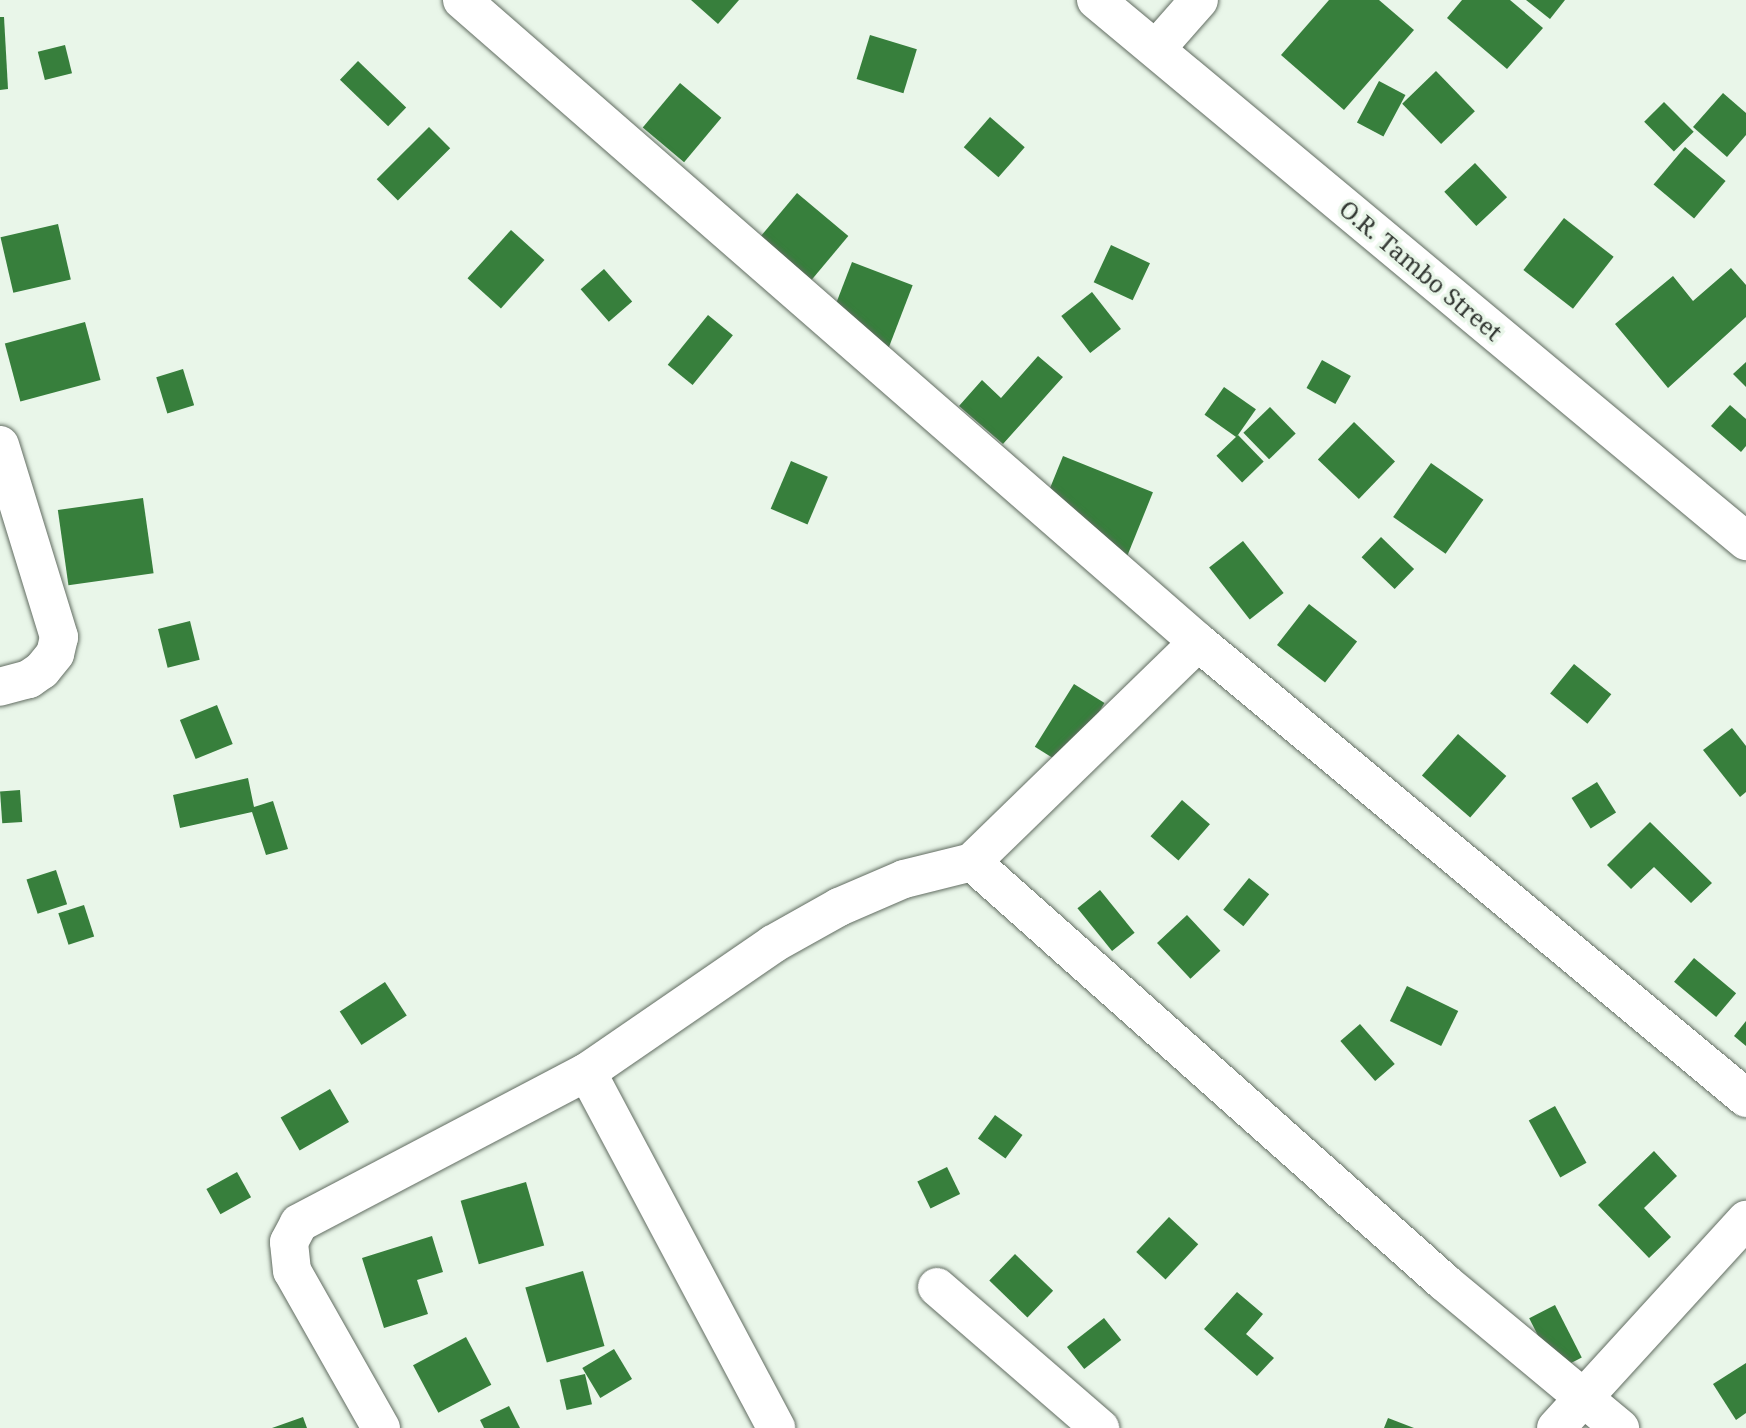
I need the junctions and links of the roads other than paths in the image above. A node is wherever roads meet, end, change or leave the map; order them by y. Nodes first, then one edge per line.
1 (462, 0) edge
2 (1096, 0) edge
3 (1199, 0) edge
4 (1156, 49) junction
5 (0, 445) edge
6 (1746, 541) edge
7 (1198, 642) junction
8 (0, 687) edge
9 (972, 862) junction
10 (587, 1073) junction
11 (1746, 1098) edge
12 (1746, 1220) edge
13 (937, 1287) dead end
14 (1584, 1398) junction
15 (381, 1428) edge
16 (776, 1428) edge
17 (1100, 1428) edge
18 (1556, 1428) edge
19 (1620, 1428) edge

1 - 7 street
2 - 4 street, O.R. Tambo Street
3 - 4 street
4 - 6 street, O.R. Tambo Street
5 - 8 street
7 - 9 street
7 - 11 street
9 - 10 street
9 - 14 street
10 - 15 street
10 - 16 street
12 - 14 street
13 - 17 street
14 - 18 street
14 - 19 street

